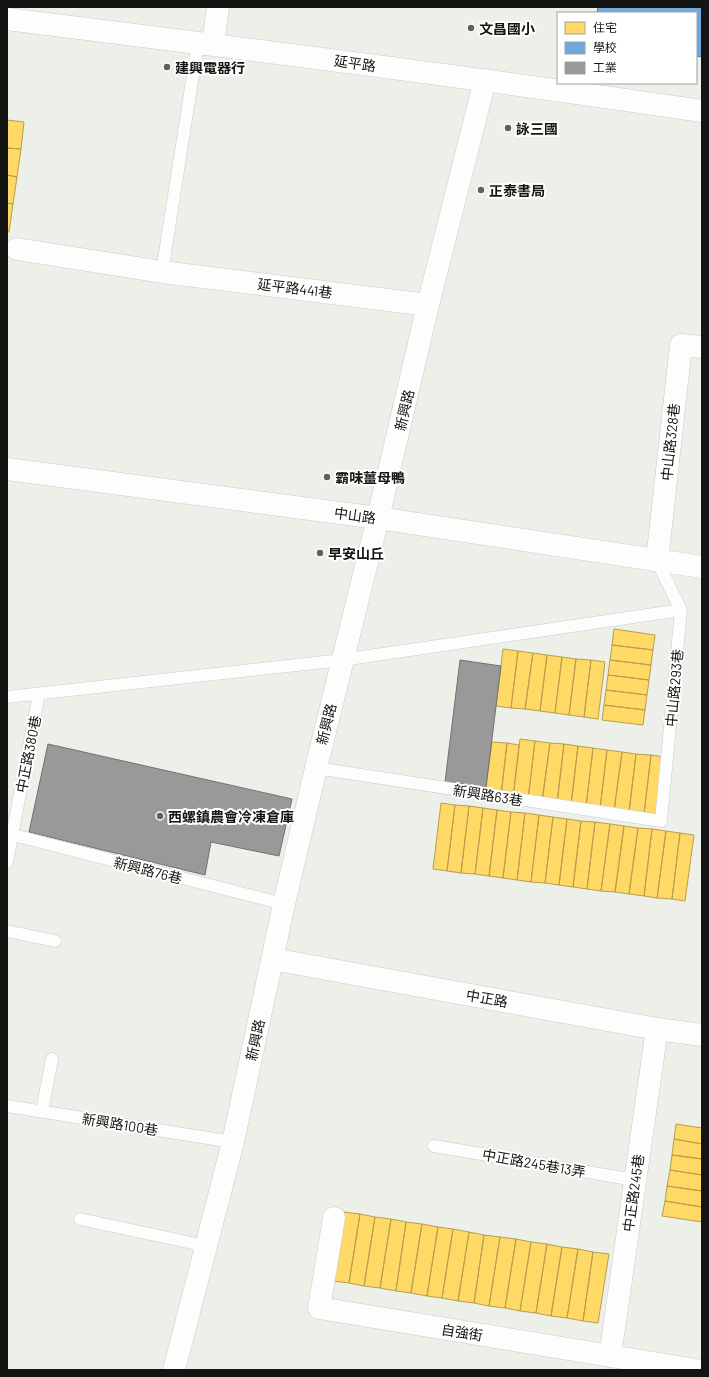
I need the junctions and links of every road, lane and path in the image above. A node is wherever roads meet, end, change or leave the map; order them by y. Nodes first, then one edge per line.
1 (218, 7) edge
2 (7, 18) edge
3 (206, 43) junction
4 (485, 80) junction
5 (702, 111) edge
6 (17, 249) dead end
7 (162, 272) junction
8 (428, 305) junction
9 (702, 346) edge
10 (7, 469) edge
11 (378, 518) junction
12 (657, 561) junction
13 (702, 567) edge
14 (681, 610) junction
15 (342, 660) junction
16 (39, 694) junction
17 (7, 697) edge
18 (316, 768) junction
19 (661, 821) joint
20 (13, 835) junction
21 (7, 862) edge
22 (284, 904) junction
23 (7, 931) edge
24 (55, 941) dead end
25 (272, 959) junction
26 (657, 1029) junction
27 (702, 1035) edge
28 (52, 1059) dead end
29 (7, 1106) edge
30 (42, 1111) junction
31 (233, 1142) junction
32 (434, 1146) dead end
33 (635, 1180) junction
34 (334, 1218) dead end
35 (80, 1219) dead end
36 (206, 1246) junction
37 (610, 1356) junction
38 (174, 1370) edge
39 (696, 1370) edge

1 - 3 street
2 - 3 street, 延平路
3 - 4 street, 延平路
3 - 7 lane
4 - 5 street, 延平路
4 - 8 street, 新興路
6 - 7 street, 延平路441巷
7 - 8 street, 延平路441巷
8 - 11 street, 新興路
9 - 12 street, 中山路328巷
10 - 11 street, 中山路
11 - 12 street, 中山路
11 - 15 street, 新興路
12 - 13 street, 中山路
12 - 14 lane
14 - 15 lane
14 - 19 lane, 中山路293巷
15 - 16 lane
15 - 18 street, 新興路
16 - 17 lane
16 - 20 lane, 中正路380巷
18 - 19 lane, 新興路63巷
18 - 22 street, 新興路
20 - 21 lane, 中正路380巷
20 - 22 lane, 新興路76巷
22 - 25 street, 新興路
23 - 24 lane
25 - 26 street, 中正路
25 - 31 street, 新興路
26 - 27 street, 中正路
26 - 33 street, 中正路245巷
28 - 30 lane
29 - 30 lane, 新興路100巷
30 - 31 lane, 新興路100巷
31 - 36 street, 新興路
32 - 33 lane, 中正路245巷13弄
33 - 37 street, 中正路245巷
34 - 37 street, 自強街
35 - 36 lane
36 - 38 street, 新興路
37 - 39 street, 自強街

